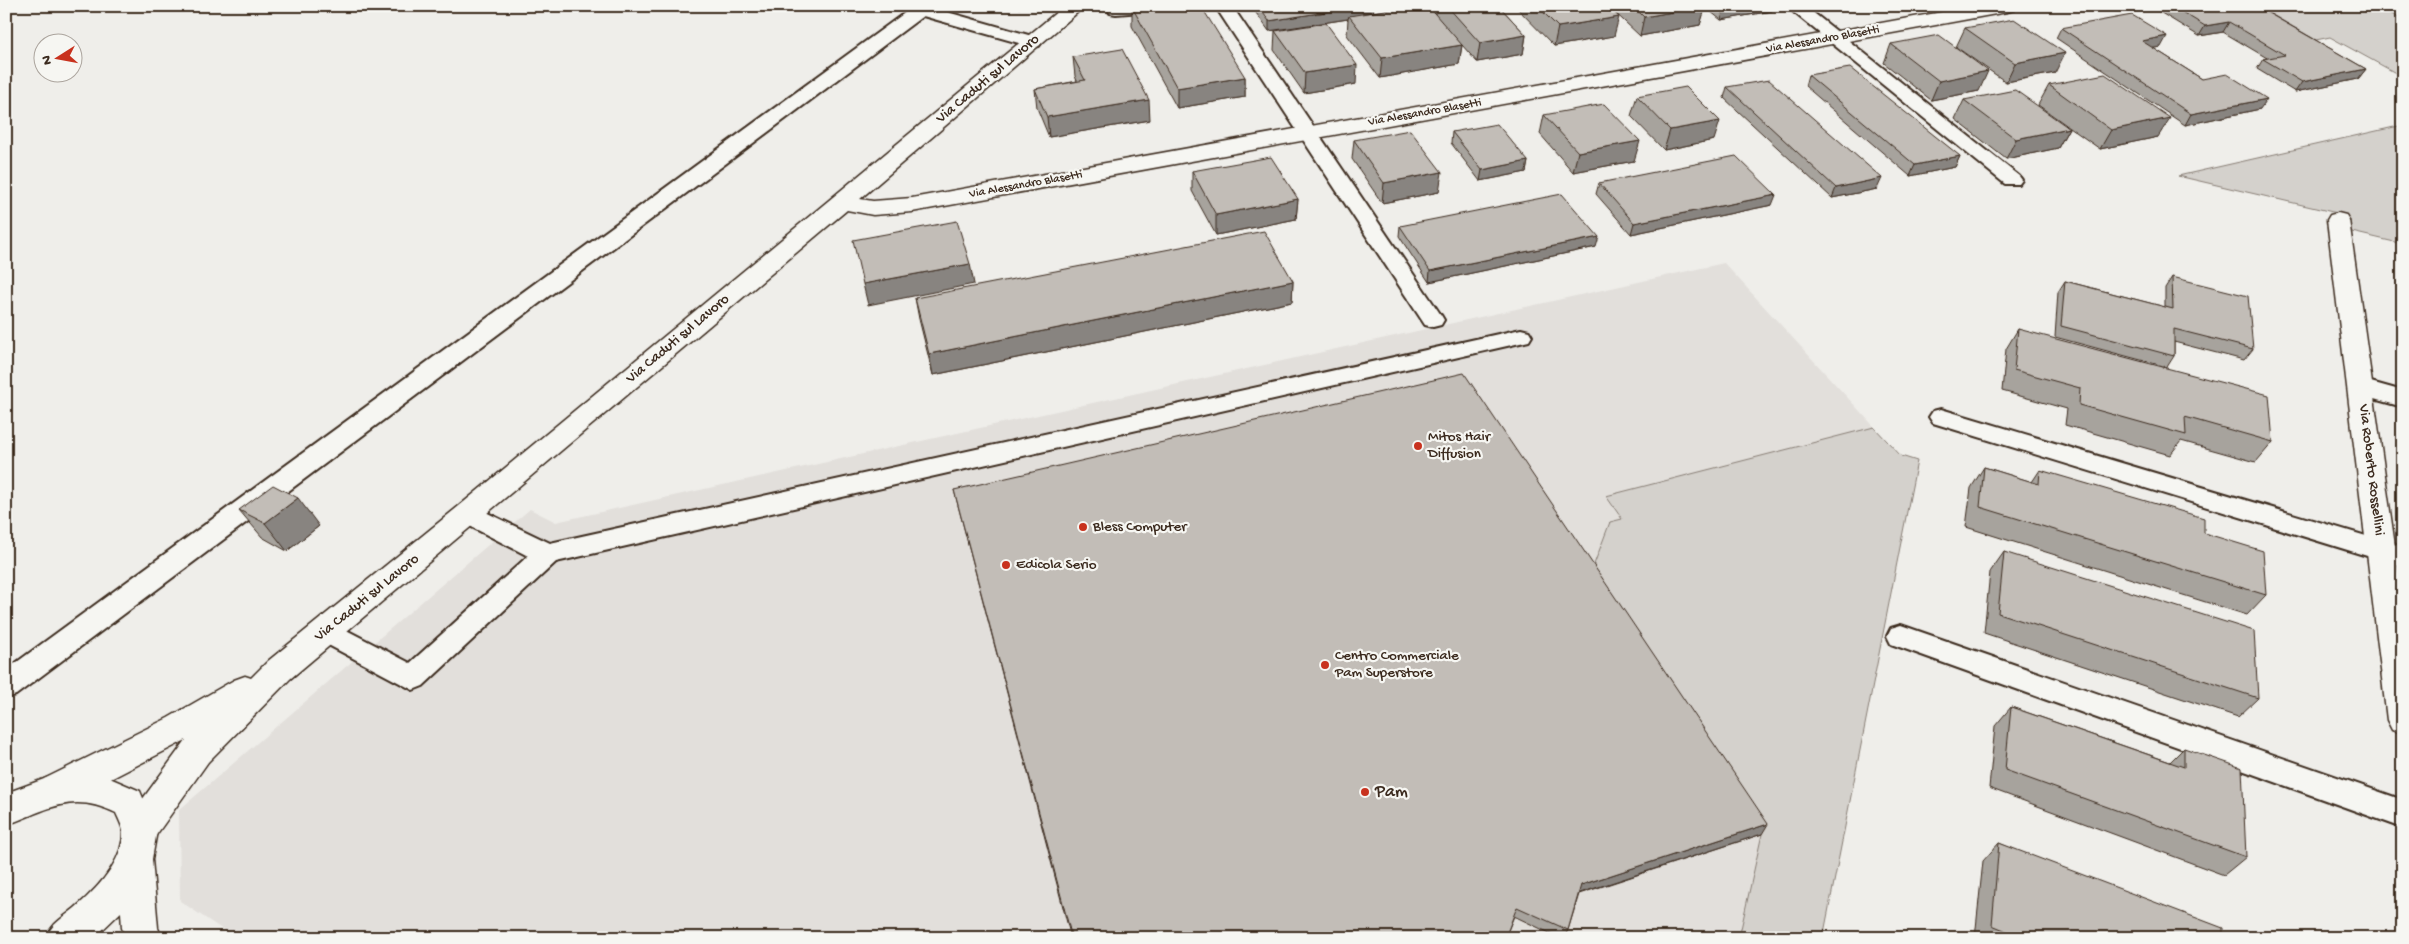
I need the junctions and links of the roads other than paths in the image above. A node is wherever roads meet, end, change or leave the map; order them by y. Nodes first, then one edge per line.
1 (1076, 6) edge
2 (1153, 6) edge
3 (1223, 6) edge
4 (1794, 6) edge
5 (2007, 6) edge
6 (1116, 9) dead end
7 (1834, 38) junction
8 (1033, 42) junction
9 (1310, 134) junction
10 (2012, 180) dead end
11 (842, 202) junction
12 (2338, 220) dead end
13 (1434, 320) dead end
14 (1521, 336) dead end
15 (2360, 387) junction
16 (2403, 399) edge
17 (1941, 418) dead end
18 (469, 514) junction
19 (548, 554) junction
20 (2392, 554) edge
21 (327, 631) junction
22 (1901, 636) dead end
23 (279, 670) junction
24 (6, 686) edge
25 (2403, 720) edge
26 (23, 800) edge
27 (2403, 814) edge
28 (137, 844) junction
29 (64, 938) edge
30 (144, 938) edge

1 - 8 street, Via Caduti sul Lavoro
2 - 6 lane
3 - 9 lane
4 - 7 lane
5 - 7 street, Via Alessandro Blasetti
7 - 9 street, Via Alessandro Blasetti
7 - 10 lane
8 - 11 street, Via Caduti sul Lavoro
8 - 24 lane
9 - 11 street, Via Alessandro Blasetti
9 - 13 lane
11 - 18 street, Via Caduti sul Lavoro
12 - 15 street, Via Roberto Rossellini
14 - 19 lane
15 - 16 lane
15 - 20 street, Via Roberto Rossellini
17 - 20 lane
18 - 19 lane
18 - 21 street, Via Caduti sul Lavoro
19 - 21 lane
20 - 25 street, Via Roberto Rossellini
21 - 23 street, Via Caduti sul Lavoro
22 - 27 lane
23 - 26 street, Via Caduti sul Lavoro
23 - 28 street, Via Caduti sul Lavoro
26 - 28 street
28 - 29 street, Via Caduti sul Lavoro
28 - 30 street

